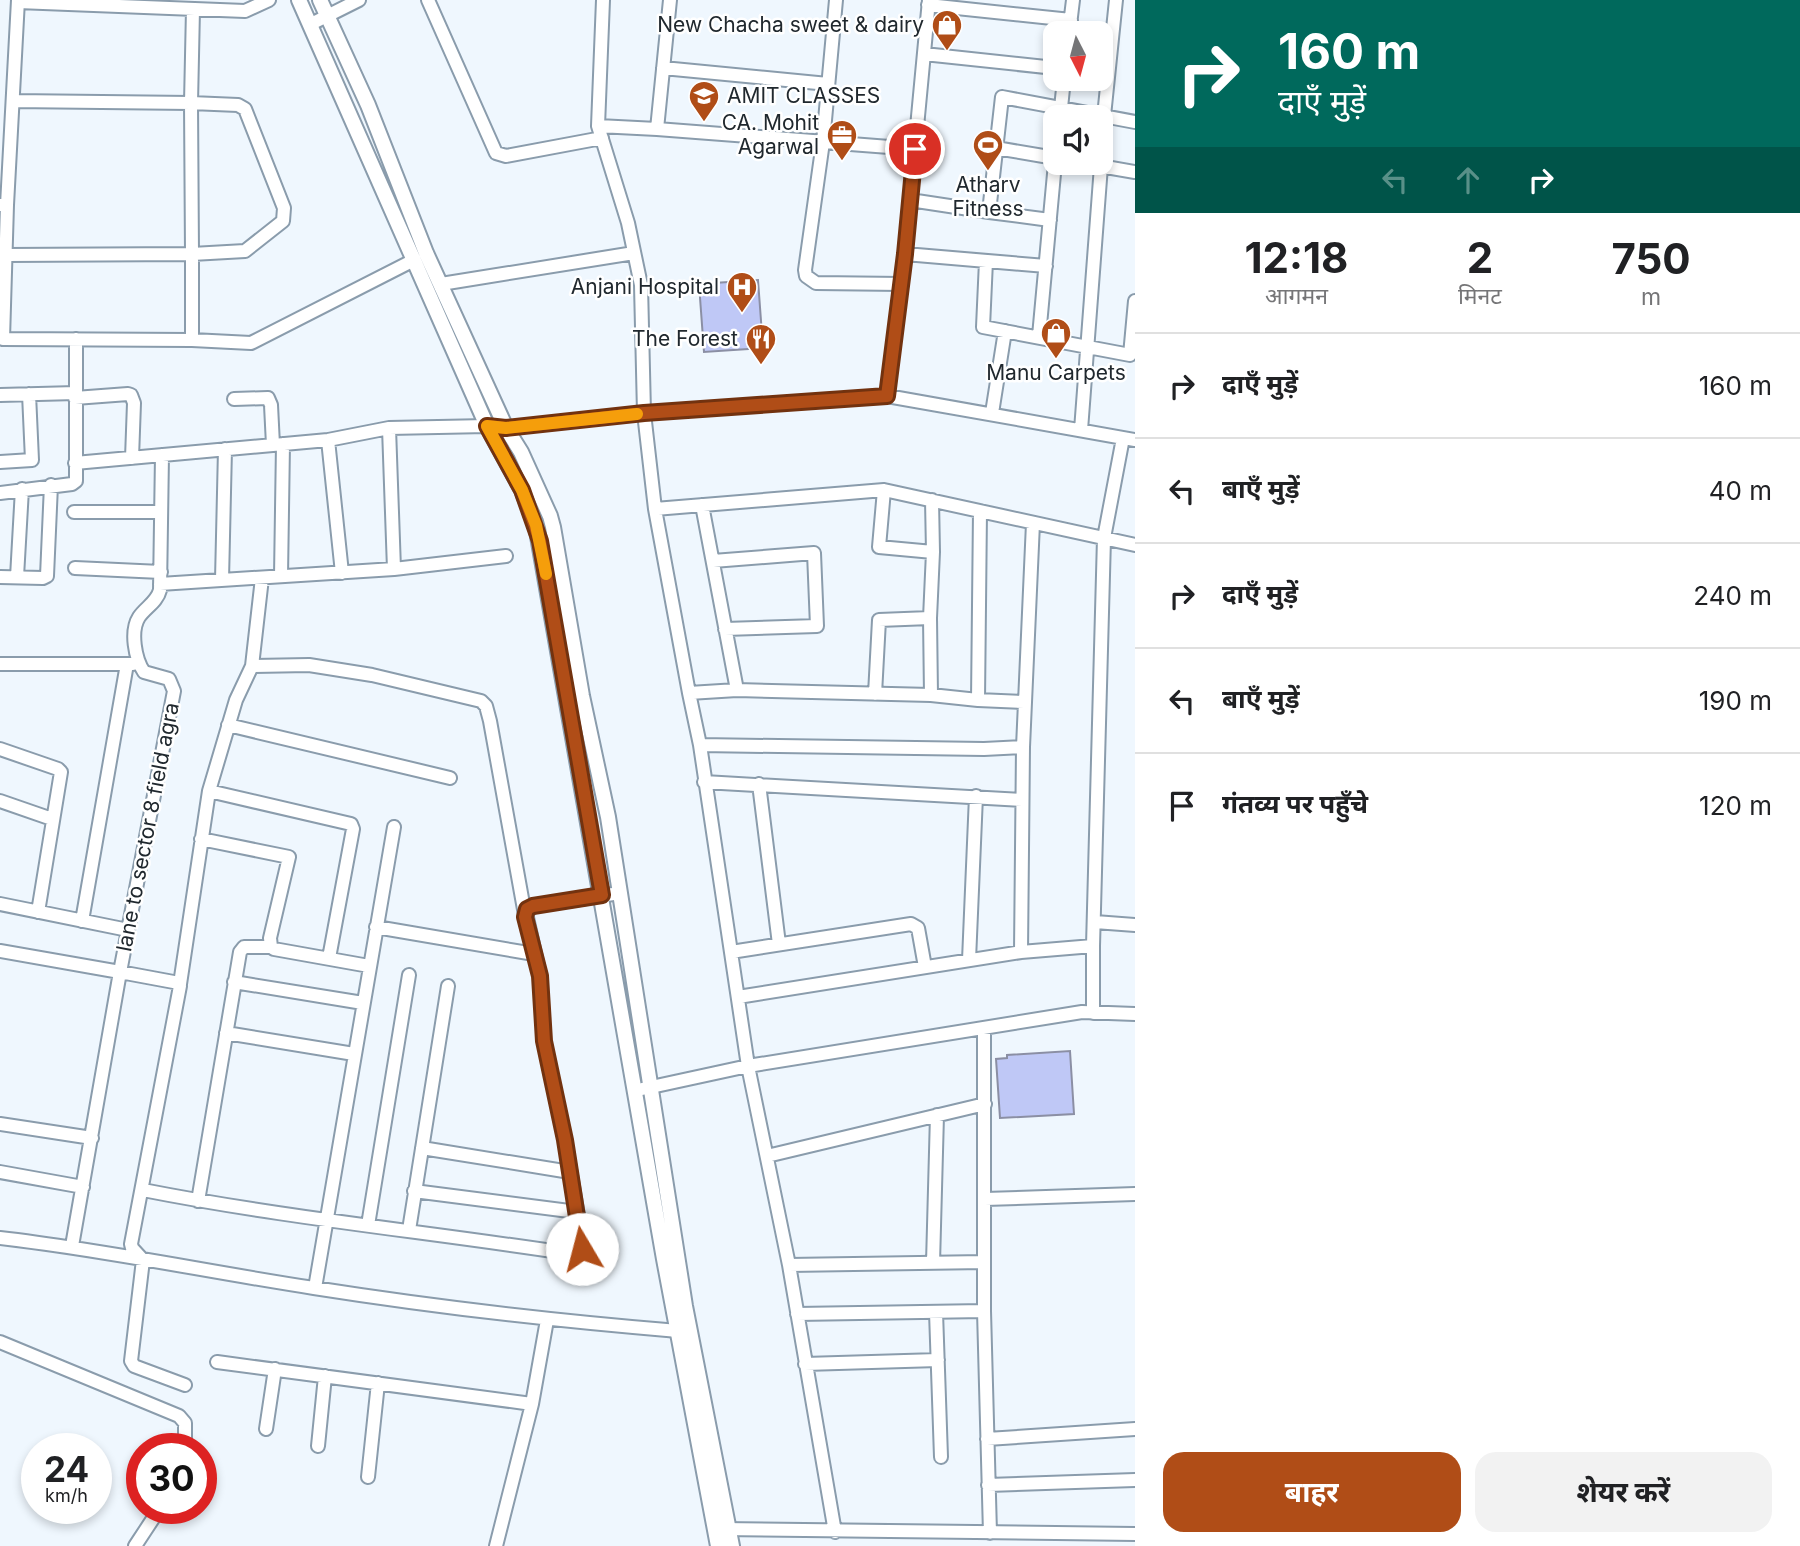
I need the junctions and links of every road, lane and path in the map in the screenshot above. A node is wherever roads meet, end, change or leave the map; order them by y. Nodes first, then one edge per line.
1 (269, 0) edge
2 (299, 0) edge
3 (320, 0) edge
4 (359, 0) edge
5 (428, 0) edge
6 (604, 0) edge
7 (670, 0) edge
8 (836, 0) edge
9 (1013, 0) edge
10 (1073, 0) edge
11 (1116, 0) edge
12 (18, 1) edge
13 (929, 3) edge
14 (193, 9) junction
15 (1011, 14) junction
16 (327, 16) junction
17 (1043, 21) edge
18 (1071, 21) edge
19 (311, 24) junction
20 (924, 54) junction
21 (1043, 67) edge
22 (663, 68) junction
23 (828, 84) junction
24 (13, 101) junction
25 (191, 103) junction
26 (1045, 105) edge
27 (1105, 105) edge
28 (1113, 118) edge
29 (1135, 122) edge
30 (657, 130) junction
31 (600, 132) junction
32 (823, 142) junction
33 (996, 148) junction
34 (915, 149) junction
35 (1043, 158) edge
36 (1113, 168) edge
37 (1135, 172) edge
38 (1054, 175) edge
39 (1100, 175) edge
40 (910, 200) junction
41 (4, 205) edge
42 (989, 212) junction
43 (1050, 219) junction
44 (634, 253) junction
45 (192, 254) junction
46 (905, 254) junction
47 (6, 255) junction
48 (414, 260) junction
49 (986, 261) junction
50 (1046, 267) junction
51 (441, 284) junction
52 (902, 284) junction
53 (1135, 301) edge
54 (1005, 331) junction
55 (1039, 336) junction
56 (2, 339) edge
57 (76, 339) junction
58 (192, 340) junction
59 (1086, 346) junction
60 (29, 394) junction
61 (0, 395) edge
62 (76, 395) junction
63 (887, 396) junction
64 (234, 398) dead end
65 (644, 413) junction
66 (992, 414) junction
67 (487, 426) junction
68 (389, 428) junction
69 (506, 428) junction
70 (1080, 430) junction
71 (328, 439) junction
72 (1129, 439) edge
73 (278, 444) junction
74 (225, 449) junction
75 (162, 455) junction
76 (132, 458) junction
77 (0, 462) edge
78 (75, 463) junction
79 (51, 485) junction
80 (22, 489) junction
81 (884, 490) junction
82 (0, 493) edge
83 (932, 500) junction
84 (702, 505) junction
85 (655, 509) junction
86 (980, 511) junction
87 (74, 512) dead end
88 (161, 512) junction
89 (1033, 523) junction
90 (1104, 538) junction
91 (1135, 545) edge
92 (933, 552) junction
93 (506, 556) dead end
94 (713, 561) junction
95 (75, 568) dead end
96 (394, 569) junction
97 (342, 573) junction
98 (281, 576) junction
99 (0, 577) edge
100 (18, 578) junction
101 (160, 578) junction
102 (262, 578) junction
103 (222, 580) junction
104 (930, 618) junction
105 (725, 629) junction
106 (0, 664) edge
107 (133, 664) junction
108 (252, 666) junction
109 (737, 690) junction
110 (689, 693) junction
111 (875, 694) junction
112 (932, 695) junction
113 (978, 700) junction
114 (1024, 702) junction
115 (228, 725) junction
116 (700, 745) junction
117 (1023, 747) junction
118 (0, 749) edge
119 (450, 778) dead end
120 (704, 782) junction
121 (759, 784) junction
122 (209, 791) junction
123 (976, 796) junction
124 (1022, 800) junction
125 (0, 801) edge
126 (52, 819) junction
127 (394, 827) dead end
128 (201, 839) junction
129 (620, 892) junction
130 (602, 895) junction
131 (0, 904) edge
132 (38, 912) junction
133 (525, 915) junction
134 (82, 921) junction
135 (1095, 922) junction
136 (1135, 925) edge
137 (376, 927) junction
138 (128, 930) junction
139 (779, 944) junction
140 (1093, 946) junction
141 (271, 947) junction
142 (0, 951) edge
143 (731, 952) junction
144 (1021, 952) junction
145 (534, 954) junction
146 (329, 958) junction
147 (969, 960) junction
148 (369, 966) junction
149 (925, 967) junction
150 (120, 972) junction
151 (409, 975) dead end
152 (234, 982) junction
153 (180, 984) junction
154 (449, 986) dead end
155 (738, 997) junction
156 (363, 1003) junction
157 (1093, 1013) junction
158 (1135, 1014) edge
159 (984, 1028) junction
160 (226, 1032) junction
161 (354, 1054) junction
162 (748, 1066) junction
163 (643, 1089) junction
164 (985, 1104) junction
165 (937, 1115) junction
166 (0, 1124) edge
167 (92, 1139) junction
168 (422, 1148) junction
169 (767, 1156) junction
170 (0, 1172) edge
171 (570, 1172) junction
172 (83, 1187) junction
173 (143, 1190) junction
174 (414, 1191) junction
175 (1135, 1194) edge
176 (985, 1199) junction
177 (198, 1201) junction
178 (577, 1212) junction
179 (326, 1221) junction
180 (368, 1226) junction
181 (409, 1230) junction
182 (0, 1238) edge
183 (72, 1247) junction
184 (143, 1260) junction
185 (984, 1262) junction
186 (933, 1263) junction
187 (789, 1265) junction
188 (315, 1288) junction
189 (936, 1311) junction
190 (984, 1311) junction
191 (797, 1314) junction
192 (547, 1320) junction
193 (678, 1331) junction
194 (0, 1342) edge
195 (938, 1360) junction
196 (217, 1362) dead end
197 (805, 1364) junction
198 (275, 1369) junction
199 (325, 1376) junction
200 (377, 1383) junction
201 (185, 1385) dead end
202 (532, 1404) junction
203 (266, 1429) dead end
204 (1135, 1429) edge
205 (185, 1433) edge
206 (987, 1439) junction
207 (318, 1446) dead end
208 (941, 1457) dead end
209 (368, 1477) dead end
210 (1135, 1480) edge
211 (988, 1485) junction
212 (149, 1524) edge
213 (723, 1529) junction
214 (835, 1532) junction
215 (990, 1533) junction
216 (1135, 1534) edge
217 (135, 1546) edge
218 (497, 1546) edge
219 (718, 1546) edge
220 (732, 1546) edge

1 - 14 street
2 - 19 street
3 - 16 street
4 - 16 street
5 - 31 street
6 - 31 street
7 - 22 street
8 - 23 street
9 - 15 street
10 - 18 street
11 - 27 street
12 - 14 street
12 - 24 street
13 - 15 street
13 - 20 street
14 - 25 street
15 - 17 street
16 - 19 street
16 - 51 street
19 - 48 street
20 - 21 street
20 - 34 street
22 - 23 street
22 - 30 street
23 - 32 street
24 - 25 street
24 - 41 street
25 - 45 street
25 - 45 street
26 - 33 street
28 - 29 street
30 - 31 street
30 - 32 street
31 - 44 street
32 - 34 street
32 - 52 street
33 - 35 street
33 - 42 street
34 - 40 street
36 - 37 street
38 - 43 street
39 - 59 street
40 - 42 street
40 - 46 street
41 - 47 street
42 - 43 street
43 - 50 street
44 - 51 street
44 - 65 street
45 - 47 street
45 - 58 street
46 - 49 street
46 - 52 street
47 - 56 street
48 - 58 street
48 - 67 street
49 - 50 street
49 - 54 street
50 - 55 street
51 - 69 street
52 - 63 street
53 - 59 street
54 - 55 street
54 - 66 street
55 - 59 street
56 - 57 street
57 - 58 street
57 - 62 street
59 - 70 street
60 - 61 street
60 - 62 street
60 - 77 street
62 - 76 street
62 - 78 street
63 - 65 street
63 - 66 street
64 - 73 street
65 - 69 street
65 - 85 street
66 - 70 street
67 - 68 street
67 - 69 street
67 - 130 street
68 - 71 street
68 - 96 street
69 - 129 street
70 - 72 street
71 - 73 street
71 - 97 street
72 - 90 street
73 - 74 street
73 - 98 street
74 - 75 street
74 - 103 street
75 - 76 street
75 - 88 street
76 - 78 street
78 - 79 street
79 - 80 street
79 - 100 street
80 - 82 street
80 - 100 street
81 - 83 street
81 - 84 street
81 - 92 street
83 - 86 street
83 - 92 street
84 - 85 street
84 - 94 street
85 - 110 street
86 - 89 street
86 - 113 street
87 - 88 street
88 - 101 street
89 - 90 street
89 - 114 street
90 - 91 street
90 - 135 street
92 - 104 street
93 - 96 street
94 - 105 street
94 - 105 street
95 - 101 street
96 - 97 street
97 - 98 street
98 - 102 street
99 - 100 street
101 - 103 street
101 - 107 street
102 - 103 street
102 - 108 street
104 - 111 street
104 - 112 street
105 - 109 street
106 - 107 street
107 - 134 street
107 - 138 street, lane to sector 8 field agra
108 - 115 street
108 - 133 street
109 - 110 street
109 - 111 street
110 - 116 street
111 - 112 street
112 - 113 street
113 - 114 street
114 - 117 street
115 - 119 street
115 - 122 street
116 - 117 street
116 - 120 street
117 - 124 street
118 - 126 street
120 - 121 street
120 - 143 street
121 - 123 street
121 - 139 street
122 - 128 street
122 - 146 street
123 - 124 street
123 - 147 street
124 - 144 street
125 - 126 street
126 - 132 street
127 - 137 street
128 - 141 street
128 - 153 street
129 - 130 street
129 - 163 street
130 - 133 street
130 - 163 street
131 - 132 street
132 - 134 street
133 - 145 street
134 - 138 street
135 - 136 street
135 - 140 street
137 - 145 street
137 - 148 street
138 - 150 street, lane to sector 8 field agra
139 - 143 street
139 - 149 street
140 - 144 street
140 - 157 street
141 - 146 street
141 - 152 street
142 - 150 street
143 - 155 street
144 - 147 street
145 - 171 street
146 - 148 street
147 - 149 street
148 - 156 street
149 - 155 street
150 - 153 street, lane to sector 8 field agra
150 - 167 street
151 - 180 street
152 - 156 street
152 - 160 street
153 - 173 street
154 - 168 street
155 - 162 street
156 - 161 street
157 - 158 street
157 - 159 street
159 - 162 street
159 - 164 street
160 - 161 street
160 - 177 street
161 - 179 street
162 - 163 street
162 - 169 street
163 - 193 street
163 - 213 street
164 - 165 street
164 - 176 street
165 - 169 street
165 - 186 street
166 - 167 street
167 - 172 street
168 - 171 street
168 - 174 street
169 - 187 street
170 - 172 street
171 - 178 street
172 - 183 street
173 - 177 street
173 - 184 street
174 - 178 street
174 - 181 street
175 - 176 street
176 - 185 street
177 - 179 street
178 - 181 street
179 - 180 street
179 - 188 street
180 - 181 street
182 - 183 street
183 - 184 street
184 - 188 street
184 - 201 street
185 - 186 street
185 - 190 street
186 - 187 street
187 - 191 street
188 - 192 street
189 - 190 street
189 - 191 street
189 - 195 street
190 - 206 street
191 - 197 street
192 - 193 street
192 - 202 street
193 - 213 street
194 - 205 street
195 - 197 street
195 - 208 street
196 - 198 street
197 - 214 street
198 - 199 street
198 - 203 street
199 - 200 street
199 - 207 street
200 - 202 street
200 - 209 street
202 - 218 street
204 - 206 street
206 - 211 street
210 - 211 street
211 - 215 street
212 - 217 street
213 - 214 street
213 - 219 street
213 - 220 street
214 - 215 street
215 - 216 street

